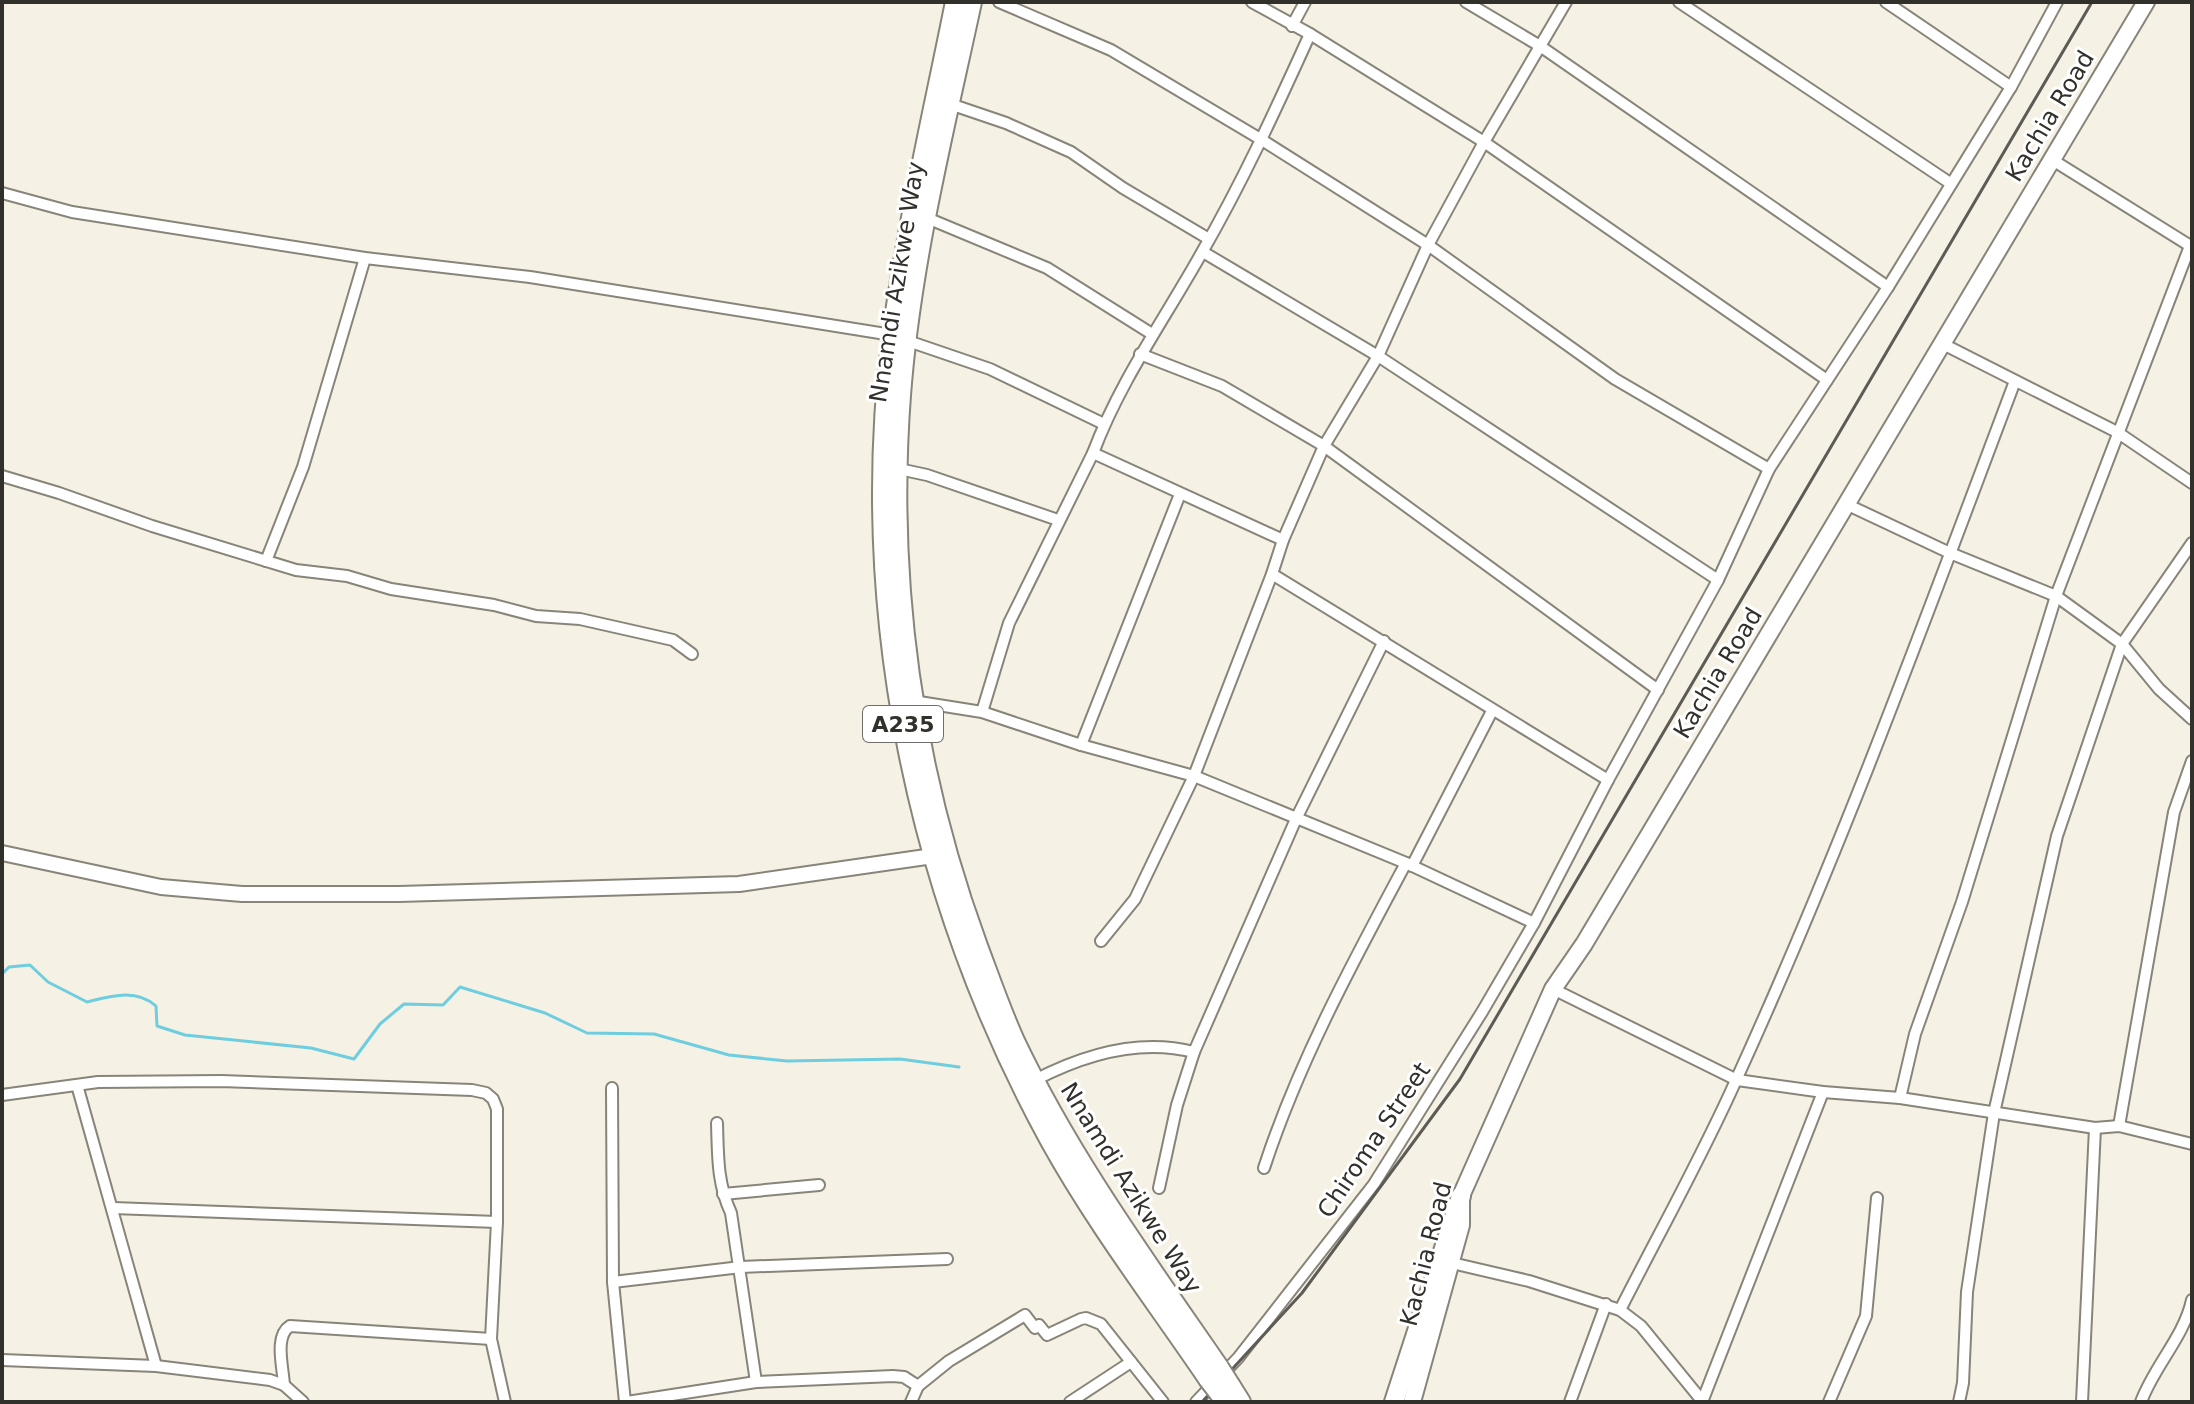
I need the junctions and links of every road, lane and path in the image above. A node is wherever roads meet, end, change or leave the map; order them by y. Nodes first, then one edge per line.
1 (955, 2) edge
2 (972, 2) edge
3 (999, 2) edge
4 (1252, 2) edge
5 (1305, 2) edge
6 (1466, 2) edge
7 (1566, 2) edge
8 (1679, 2) edge
9 (1886, 2) edge
10 (2057, 2) edge
11 (2146, 2) edge
12 (1292, 26) junction
13 (1310, 34) junction
14 (1540, 46) junction
15 (2011, 87) junction
16 (950, 104) junction
17 (1262, 140) junction
18 (1484, 142) junction
19 (2051, 159) junction
20 (1950, 183) junction
21 (2, 193) edge
22 (927, 218) junction
23 (1209, 239) junction
24 (1428, 245) junction
25 (2191, 246) edge
26 (1203, 252) junction
27 (365, 258) junction
28 (1888, 287) junction
29 (1152, 334) junction
30 (900, 338) junction
31 (1943, 344) junction
32 (1140, 354) junction
33 (1378, 356) junction
34 (1827, 380) junction
35 (2015, 381) junction
36 (1104, 424) junction
37 (2117, 432) junction
38 (1324, 446) junction
39 (1093, 453) junction
40 (899, 469) junction
41 (1769, 469) junction
42 (2, 476) edge
43 (2192, 483) edge
44 (1180, 494) junction
45 (1848, 505) junction
46 (1058, 520) junction
47 (1283, 540) junction
48 (2192, 543) edge
49 (1950, 553) junction
50 (266, 561) junction
51 (1272, 574) junction
52 (1718, 580) junction
53 (2056, 596) junction
54 (1384, 641) junction
55 (2122, 644) junction
56 (692, 654) dead end
57 (1658, 690) junction
58 (913, 701) junction
59 (1492, 711) junction
60 (982, 712) junction
61 (2192, 719) edge
62 (1081, 745) junction
63 (2192, 761) edge
64 (1194, 776) junction
65 (1608, 780) junction
66 (1296, 819) junction
67 (2, 853) edge
68 (933, 856) junction
69 (1409, 864) junction
70 (1534, 923) junction
71 (1101, 941) dead end
72 (1553, 989) junction
73 (1194, 1052) junction
74 (1035, 1080) junction
75 (1737, 1080) junction
76 (77, 1085) junction
77 (612, 1088) dead end
78 (1823, 1092) junction
79 (2, 1095) edge
80 (1900, 1098) junction
81 (1994, 1113) junction
82 (717, 1123) dead end
83 (2119, 1126) junction
84 (2095, 1128) junction
85 (2192, 1144) edge
86 (1264, 1168) dead end
87 (819, 1185) dead end
88 (1159, 1188) dead end
89 (723, 1194) junction
90 (1461, 1196) junction
91 (1877, 1198) dead end
92 (113, 1208) junction
93 (497, 1222) junction
94 (947, 1259) dead end
95 (1452, 1263) junction
96 (741, 1267) junction
97 (613, 1282) junction
98 (2192, 1300) edge
99 (1606, 1304) junction
100 (1620, 1310) junction
101 (491, 1339) junction
102 (2, 1360) edge
103 (1131, 1362) junction
104 (156, 1366) junction
105 (1213, 1373) junction
106 (756, 1382) junction
107 (284, 1385) junction
108 (918, 1386) junction
109 (1230, 1397) edge
110 (303, 1402) edge
111 (505, 1402) edge
112 (626, 1402) edge
113 (911, 1402) edge
114 (1070, 1402) edge
115 (1163, 1402) edge
116 (1196, 1402) edge
117 (1394, 1402) edge
118 (1412, 1402) edge
119 (1570, 1402) edge
120 (1703, 1402) edge
121 (1829, 1402) edge
122 (1959, 1402) edge
123 (2082, 1402) edge
124 (2141, 1402) edge

1 - 30 highway, Nnamdi Azikwe Way / A235
2 - 16 highway, Nnamdi Azikwe Way / A235
3 - 17 street
4 - 12 street
5 - 12 street
6 - 14 street
7 - 14 street
8 - 20 street
9 - 15 street
10 - 15 street, Chiroma Street
11 - 19 main road, Kachia Road
12 - 13 street
13 - 17 street
13 - 18 street
14 - 18 street
14 - 28 street
15 - 20 street, Chiroma Street
16 - 22 highway, Nnamdi Azikwe Way / A235
16 - 23 street
17 - 23 street
17 - 24 street
18 - 24 street
18 - 34 street
19 - 25 street
19 - 31 main road, Kachia Road
20 - 28 street, Chiroma Street
21 - 27 street
22 - 29 street
22 - 30 highway, Nnamdi Azikwe Way / A235
23 - 26 street
24 - 33 street
24 - 41 street
25 - 37 street
26 - 29 street
26 - 33 street
27 - 30 street
27 - 50 street
28 - 34 street, Chiroma Street
29 - 32 street
30 - 36 street
30 - 40 highway, Nnamdi Azikwe Way / A235
30 - 68 highway, Nnamdi Azikwe Way / A235
31 - 35 street
31 - 45 main road, Kachia Road
32 - 36 street
32 - 38 street
33 - 38 street
33 - 52 street
34 - 41 street, Chiroma Street
35 - 37 street
35 - 49 street
36 - 39 street
37 - 43 street
37 - 53 street
38 - 47 street
38 - 57 street
39 - 44 street
39 - 46 street
40 - 46 street
40 - 58 highway, Nnamdi Azikwe Way / A235
41 - 52 street, Chiroma Street
42 - 50 street
44 - 47 street
44 - 62 street
45 - 49 street
45 - 72 main road, Kachia Road
46 - 60 street
47 - 51 street
48 - 55 street
49 - 53 street
49 - 75 street
50 - 56 street
51 - 54 street
51 - 64 street
52 - 57 street, Chiroma Street
53 - 55 street
53 - 80 street
54 - 59 street
54 - 66 street
55 - 61 street
55 - 81 street
57 - 65 street, Chiroma Street
58 - 60 street
58 - 74 highway, Nnamdi Azikwe Way / A235
59 - 65 street
59 - 69 street
60 - 62 street
62 - 64 street
63 - 83 street
64 - 66 street
64 - 71 street
65 - 70 street, Chiroma Street
66 - 69 street
66 - 73 street
67 - 68 street
68 - 105 highway, Nnamdi Azikwe Way / A235
69 - 70 street
69 - 86 street
70 - 116 street, Chiroma Street
72 - 75 street
72 - 90 main road, Kachia Road
73 - 74 street
73 - 88 street
74 - 105 highway, Nnamdi Azikwe Way / A235
75 - 78 street
75 - 100 street
76 - 79 street
76 - 92 street
76 - 93 street
77 - 97 street
78 - 80 street
78 - 120 street
80 - 81 street
81 - 84 street
81 - 122 street
82 - 89 street
83 - 84 street
83 - 85 street
84 - 123 street
87 - 89 street
89 - 96 street
90 - 95 main road, Kachia Road
90 - 117 highway
91 - 121 street
92 - 93 street
92 - 104 street
93 - 101 street
94 - 96 street
95 - 99 street
95 - 118 main road, Kachia Road
96 - 97 street
96 - 106 street
97 - 112 street
98 - 124 street
99 - 100 street
99 - 119 street
100 - 120 street
101 - 107 street
101 - 111 street
102 - 104 street
103 - 108 street
103 - 114 street
103 - 115 street
104 - 107 street
105 - 109 highway, Nnamdi Azikwe Way / A235, bridge
106 - 108 street
106 - 112 street
107 - 110 street
108 - 113 street

